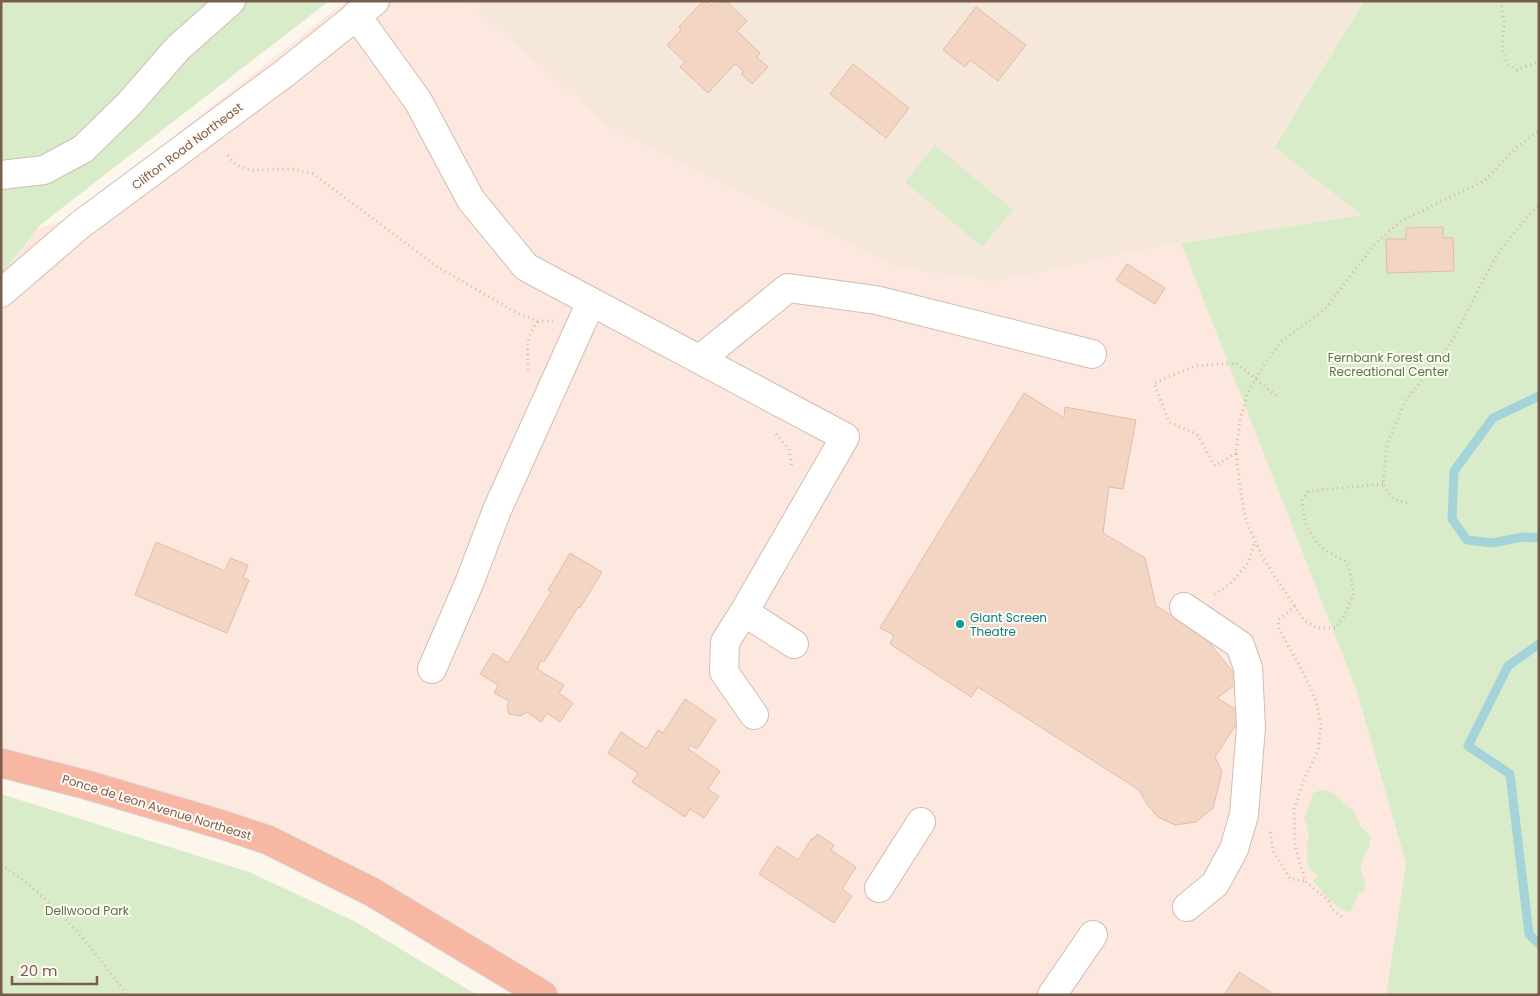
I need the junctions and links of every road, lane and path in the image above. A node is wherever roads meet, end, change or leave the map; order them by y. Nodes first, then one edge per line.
1 (231, 1) edge
2 (1501, 1) edge
3 (366, 8) edge
4 (1539, 61) edge
5 (1539, 131) edge
6 (228, 154) dead end
7 (1, 174) edge
8 (1539, 206) edge
9 (1, 293) edge
10 (591, 302) junction
11 (538, 322) junction
12 (579, 330) junction
13 (1092, 354) dead end
14 (700, 359) junction
15 (524, 378) dead end
16 (1278, 397) dead end
17 (773, 430) dead end
18 (1236, 453) junction
19 (792, 468) dead end
20 (1383, 484) junction
21 (1407, 503) dead end
22 (1255, 541) junction
23 (1295, 606) junction
24 (1184, 607) joint
25 (744, 612) junction
26 (794, 644) dead end
27 (432, 669) dead end
28 (754, 715) dead end
29 (1, 763) edge
30 (921, 822) dead end
31 (1, 865) edge
32 (879, 888) dead end
33 (1187, 908) dead end
34 (1342, 917) dead end
35 (1093, 935) dead end
36 (127, 995) edge
37 (543, 995) edge
38 (1052, 995) edge

1 - 7 street
2 - 4 path
3 - 9 street, Clifton Road Northeast
3 - 10 street
5 - 18 path
6 - 11 path
8 - 20 path
10 - 12 street
10 - 14 street
11 - 12 path
11 - 15 path
12 - 27 street
13 - 14 street
14 - 25 street
16 - 18 path
17 - 19 path
18 - 22 path
20 - 21 path
20 - 23 path
22 - 23 path
22 - 24 path
23 - 34 path
24 - 33 street
25 - 26 street
25 - 28 street
29 - 37 highway, Ponce de Leon Avenue Northeast
30 - 32 street
31 - 36 path
35 - 38 street

